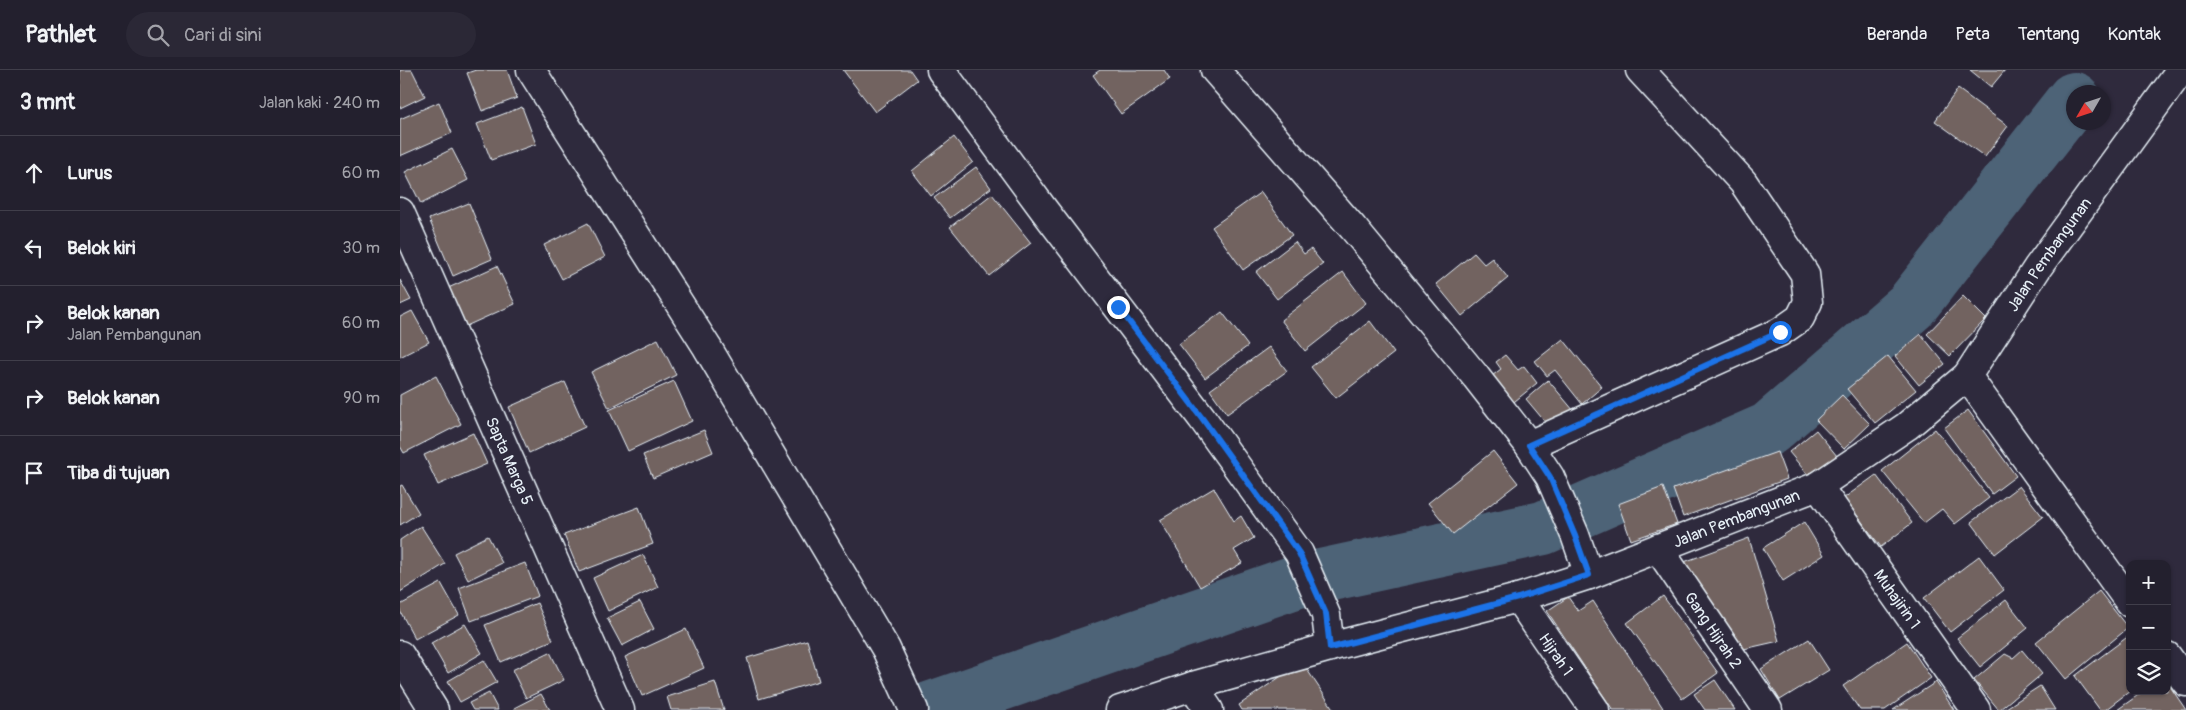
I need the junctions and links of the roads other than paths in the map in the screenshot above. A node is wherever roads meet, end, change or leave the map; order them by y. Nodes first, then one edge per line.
1 (531, 70) edge
2 (941, 70) edge
3 (1215, 70) edge
4 (1640, 70) edge
5 (2181, 70) edge
6 (400, 212) edge
7 (1967, 376) junction
8 (1529, 445) junction
9 (1818, 486) junction
10 (1658, 548) junction
11 (1589, 575) junction
12 (2126, 597) edge
13 (1518, 598) junction
14 (1330, 648) junction
15 (400, 654) edge
16 (2171, 661) edge
17 (2186, 682) edge
18 (1193, 686) junction
19 (434, 710) edge
20 (620, 710) edge
21 (914, 710) edge
22 (1120, 710) edge
23 (1209, 710) edge
24 (1595, 710) edge
25 (1768, 710) edge
26 (1976, 710) edge

1 - 21 street
2 - 14 street
3 - 8 street
4 - 8 street
5 - 7 street, Jalan Pembangunan
6 - 20 street, Sapta Marga 5
7 - 9 street, Jalan Pembangunan
7 - 12 street
8 - 11 street
9 - 10 street, Jalan Pembangunan
9 - 26 street, Muhajirin 1
10 - 11 street, Jalan Pembangunan
10 - 25 street, Gang Hijrah 2
11 - 13 street, Jalan Pembangunan
13 - 14 street, Jalan Pembangunan
13 - 24 street, Hijrah 1
14 - 18 street, Jalan Pembangunan
15 - 19 street
16 - 17 street
18 - 22 street, Jalan Pembangunan
18 - 23 street

